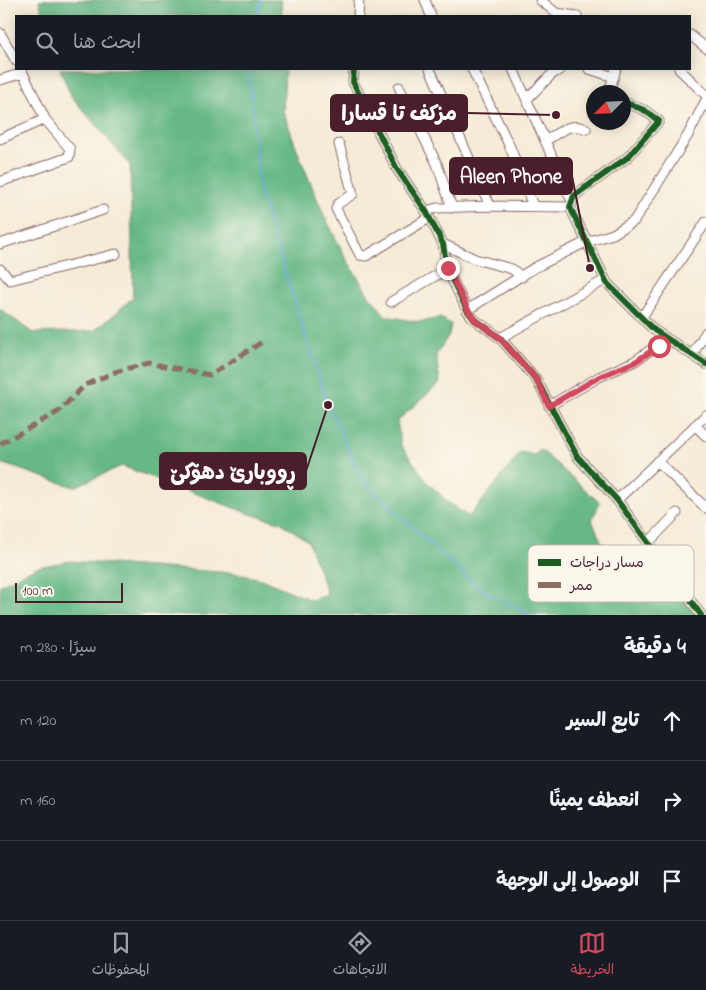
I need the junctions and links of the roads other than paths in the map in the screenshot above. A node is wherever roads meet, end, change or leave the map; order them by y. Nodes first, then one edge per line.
1 (360, 0) edge
2 (425, 0) edge
3 (540, 0) edge
4 (358, 15) edge
5 (431, 15) edge
6 (570, 15) edge
7 (0, 33) edge
8 (691, 36) edge
9 (3, 42) edge
10 (706, 48) edge
11 (15, 60) edge
12 (354, 70) edge
13 (430, 70) edge
14 (472, 70) edge
15 (513, 70) edge
16 (559, 70) edge
17 (596, 70) edge
18 (680, 70) edge
19 (22, 71) edge
20 (615, 73) edge
21 (0, 80) edge
22 (611, 85) edge
23 (399, 87) dead end
24 (706, 95) edge
25 (527, 99) junction
26 (706, 100) edge
27 (631, 105) edge
28 (45, 118) junction
29 (586, 129) dead end
30 (0, 139) edge
31 (545, 142) junction
32 (339, 144) dead end
33 (0, 182) edge
34 (570, 203) junction
35 (490, 206) junction
36 (533, 206) junction
37 (452, 208) junction
38 (103, 210) dead end
39 (427, 215) junction
40 (706, 222) edge
41 (586, 242) junction
42 (0, 244) edge
43 (443, 244) junction
44 (116, 254) dead end
45 (448, 268) junction
46 (0, 270) edge
47 (522, 277) junction
48 (605, 280) junction
49 (391, 302) dead end
50 (468, 310) junction
51 (642, 317) junction
52 (706, 332) edge
53 (500, 338) junction
54 (666, 339) junction
55 (692, 355) junction
56 (706, 364) edge
57 (549, 406) junction
58 (706, 415) edge
59 (696, 425) junction
60 (706, 436) edge
61 (657, 461) junction
62 (617, 500) junction
63 (706, 508) edge
64 (677, 513) dead end
65 (649, 542) junction
66 (651, 545) edge
67 (693, 602) edge
68 (702, 615) edge

1 - 4 street
2 - 5 street
3 - 6 street
7 - 9 street
8 - 10 street
9 - 11 street
12 - 39 street
13 - 35 street
14 - 36 street
15 - 25 street
16 - 25 street
17 - 20 street
18 - 24 street
19 - 21 street
19 - 28 street
20 - 22 street
23 - 37 street
25 - 31 street
26 - 41 street
27 - 34 street
28 - 30 street
28 - 33 street
29 - 31 street
31 - 34 street
32 - 39 street
34 - 36 street
34 - 41 street
35 - 36 street
35 - 37 street
37 - 39 street
38 - 42 street
39 - 43 street
40 - 51 street
41 - 47 street
41 - 48 street
43 - 45 street
43 - 47 street
44 - 46 street
45 - 49 street
45 - 50 street
47 - 50 street
48 - 51 street
48 - 53 street
50 - 53 street
51 - 54 street
52 - 55 street
53 - 57 street
54 - 55 street
54 - 57 street
55 - 56 street
57 - 62 street
58 - 59 street
59 - 60 street
59 - 61 street
61 - 62 street
61 - 63 street
62 - 65 street
64 - 65 street
65 - 66 street
67 - 68 street

